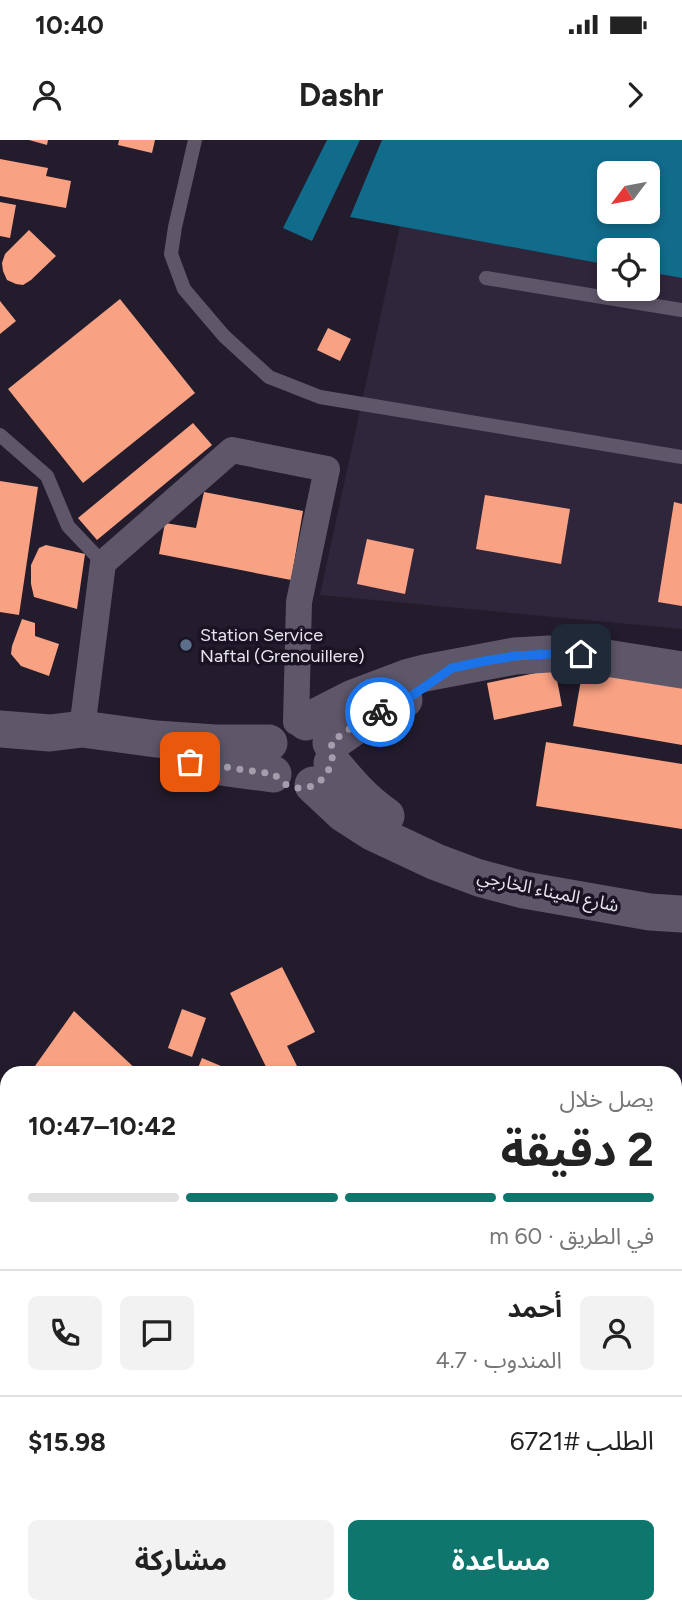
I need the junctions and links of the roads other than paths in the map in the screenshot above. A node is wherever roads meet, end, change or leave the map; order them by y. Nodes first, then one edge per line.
1 (195, 140) edge
2 (486, 278) dead end
3 (682, 310) edge
4 (0, 435) edge
5 (682, 457) edge
6 (103, 563) junction
7 (682, 670) edge
8 (0, 729) edge
9 (66, 731) junction
10 (303, 750) junction
11 (682, 899) edge
12 (682, 914) edge

1 - 5 lane
2 - 3 lane
4 - 6 lane
6 - 9 street
6 - 10 street
7 - 10 street
8 - 9 street
9 - 10 street
10 - 11 street, شارع الميناء الخارجي
10 - 12 street, شارع الميناء الخارجي

